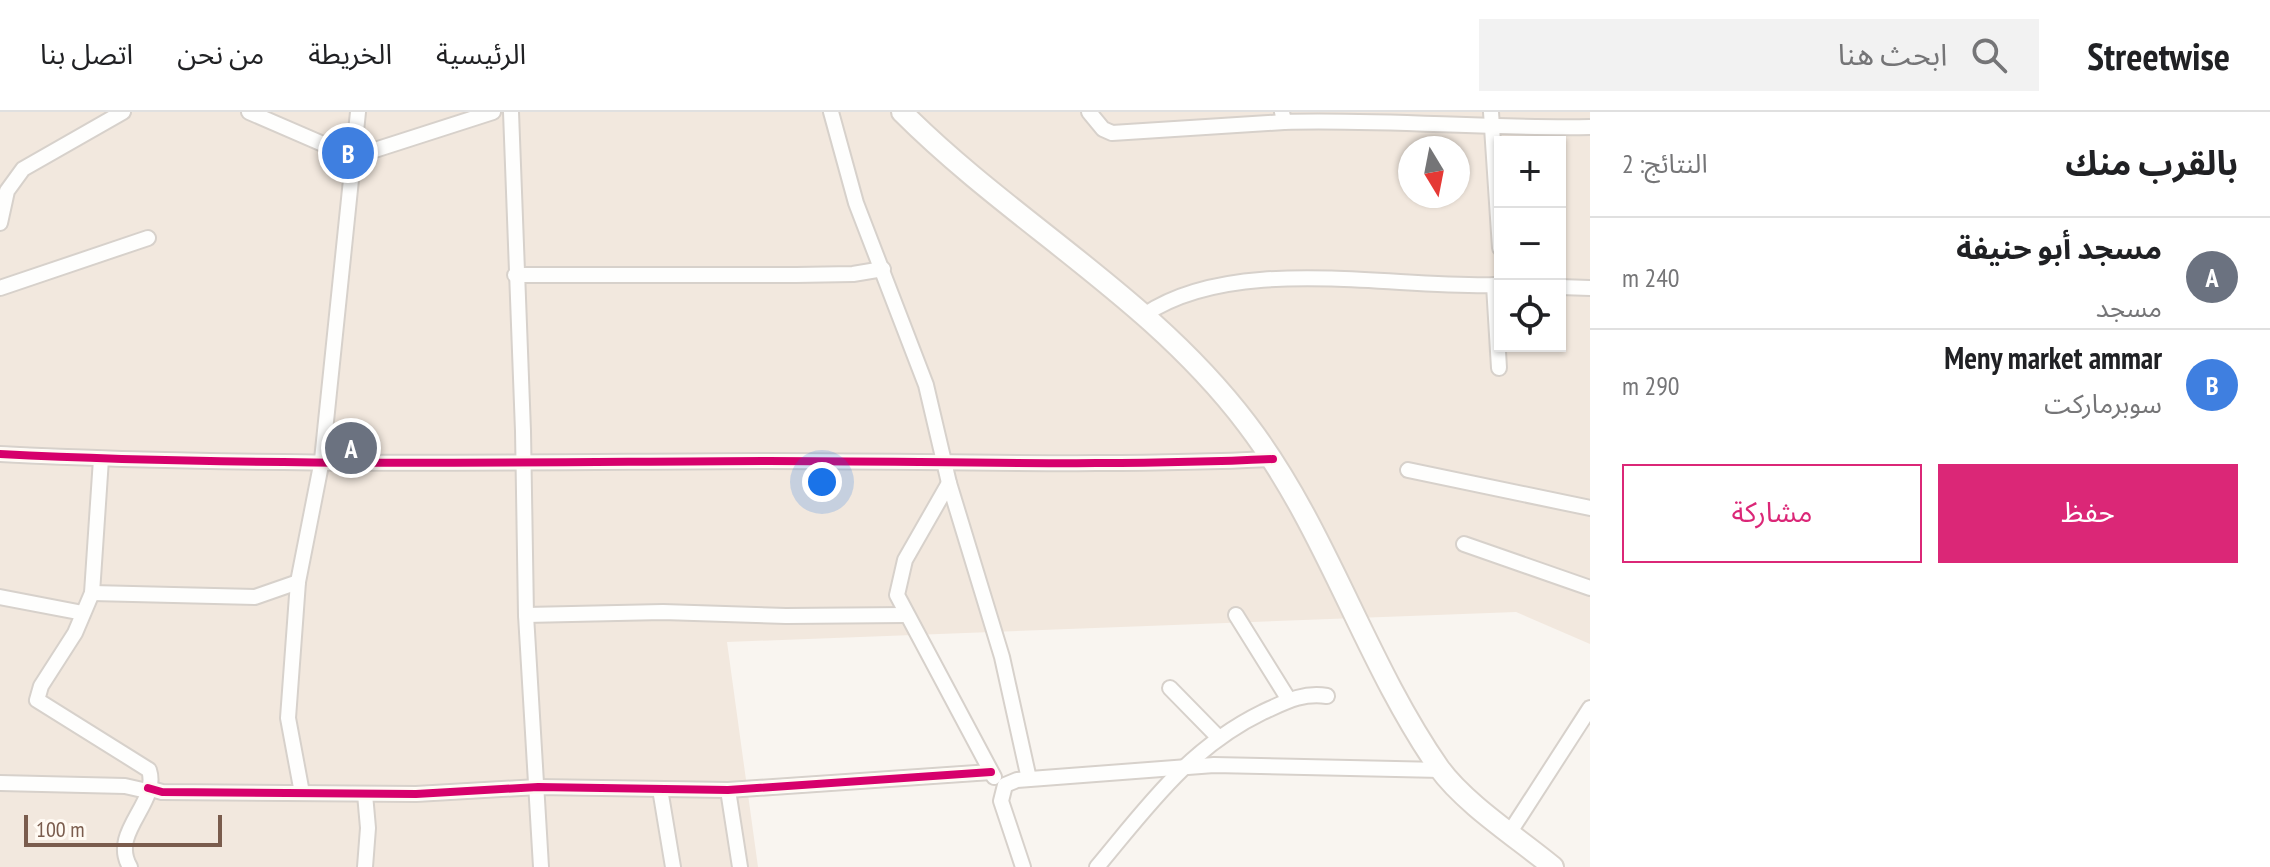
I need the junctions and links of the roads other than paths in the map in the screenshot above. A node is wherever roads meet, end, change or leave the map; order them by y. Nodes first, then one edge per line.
1 (123, 112) edge
2 (249, 112) edge
3 (358, 112) edge
4 (493, 112) edge
5 (511, 112) edge
6 (831, 112) edge
7 (902, 112) edge
8 (1089, 112) edge
9 (1491, 112) edge
10 (1283, 117) edge
11 (1590, 127) edge
12 (1491, 128) junction
13 (353, 157) junction
14 (1497, 208) edge
15 (0, 223) edge
16 (148, 238) dead end
17 (883, 269) junction
18 (515, 275) junction
19 (1494, 285) edge
20 (1566, 287) edge
21 (0, 288) edge
22 (1590, 288) edge
23 (1144, 315) junction
24 (1499, 352) edge
25 (1499, 368) dead end
26 (0, 454) edge
27 (101, 459) junction
28 (1273, 459) junction
29 (322, 460) junction
30 (944, 460) junction
31 (524, 462) junction
32 (1408, 470) dead end
33 (949, 483) junction
34 (1590, 508) edge
35 (1464, 544) dead end
36 (298, 582) junction
37 (1590, 588) edge
38 (92, 593) junction
39 (0, 597) edge
40 (83, 613) junction
41 (526, 615) junction
42 (907, 615) junction
43 (1236, 615) dead end
44 (1170, 688) dead end
45 (1327, 696) dead end
46 (1289, 700) junction
47 (1590, 708) edge
48 (1219, 738) junction
49 (1179, 769) junction
50 (1441, 770) junction
51 (991, 772) junction
52 (1029, 779) junction
53 (0, 783) edge
54 (1005, 785) junction
55 (538, 787) junction
56 (660, 789) junction
57 (148, 790) junction
58 (728, 790) junction
59 (302, 793) junction
60 (365, 794) junction
61 (1510, 832) junction
62 (130, 867) edge
63 (365, 867) edge
64 (541, 867) edge
65 (673, 867) edge
66 (740, 867) edge
67 (1023, 867) edge
68 (1097, 867) edge
69 (1553, 867) edge

1 - 15 street
2 - 13 street
3 - 13 street
4 - 13 street
5 - 18 street
6 - 17 street
7 - 23 main road
8 - 10 street
9 - 12 street
10 - 12 street
11 - 12 street
12 - 14 street
13 - 29 street
16 - 21 street
17 - 18 street
17 - 30 street
18 - 31 street
19 - 23 street
20 - 22 street
23 - 28 main road
24 - 25 street
26 - 27 street
27 - 29 street
27 - 38 street
28 - 30 street
28 - 50 main road
29 - 31 street
29 - 36 street
30 - 31 street
30 - 33 street
31 - 41 street
32 - 34 street
33 - 42 street
33 - 52 street
35 - 37 street
36 - 38 street
36 - 59 street
38 - 40 street
39 - 40 street
40 - 57 street
41 - 42 street
41 - 55 street
42 - 51 street
43 - 46 street
44 - 48 street
45 - 46 street
46 - 48 street
47 - 61 street
48 - 49 street
49 - 50 street
49 - 52 street
49 - 68 street
50 - 61 main road
51 - 54 street
51 - 58 street
52 - 54 street
53 - 57 street
54 - 67 street
55 - 56 street
55 - 60 street
55 - 64 street
56 - 58 street
56 - 65 street
57 - 59 street
57 - 62 street
58 - 66 street
59 - 60 street
60 - 63 street
61 - 69 main road

